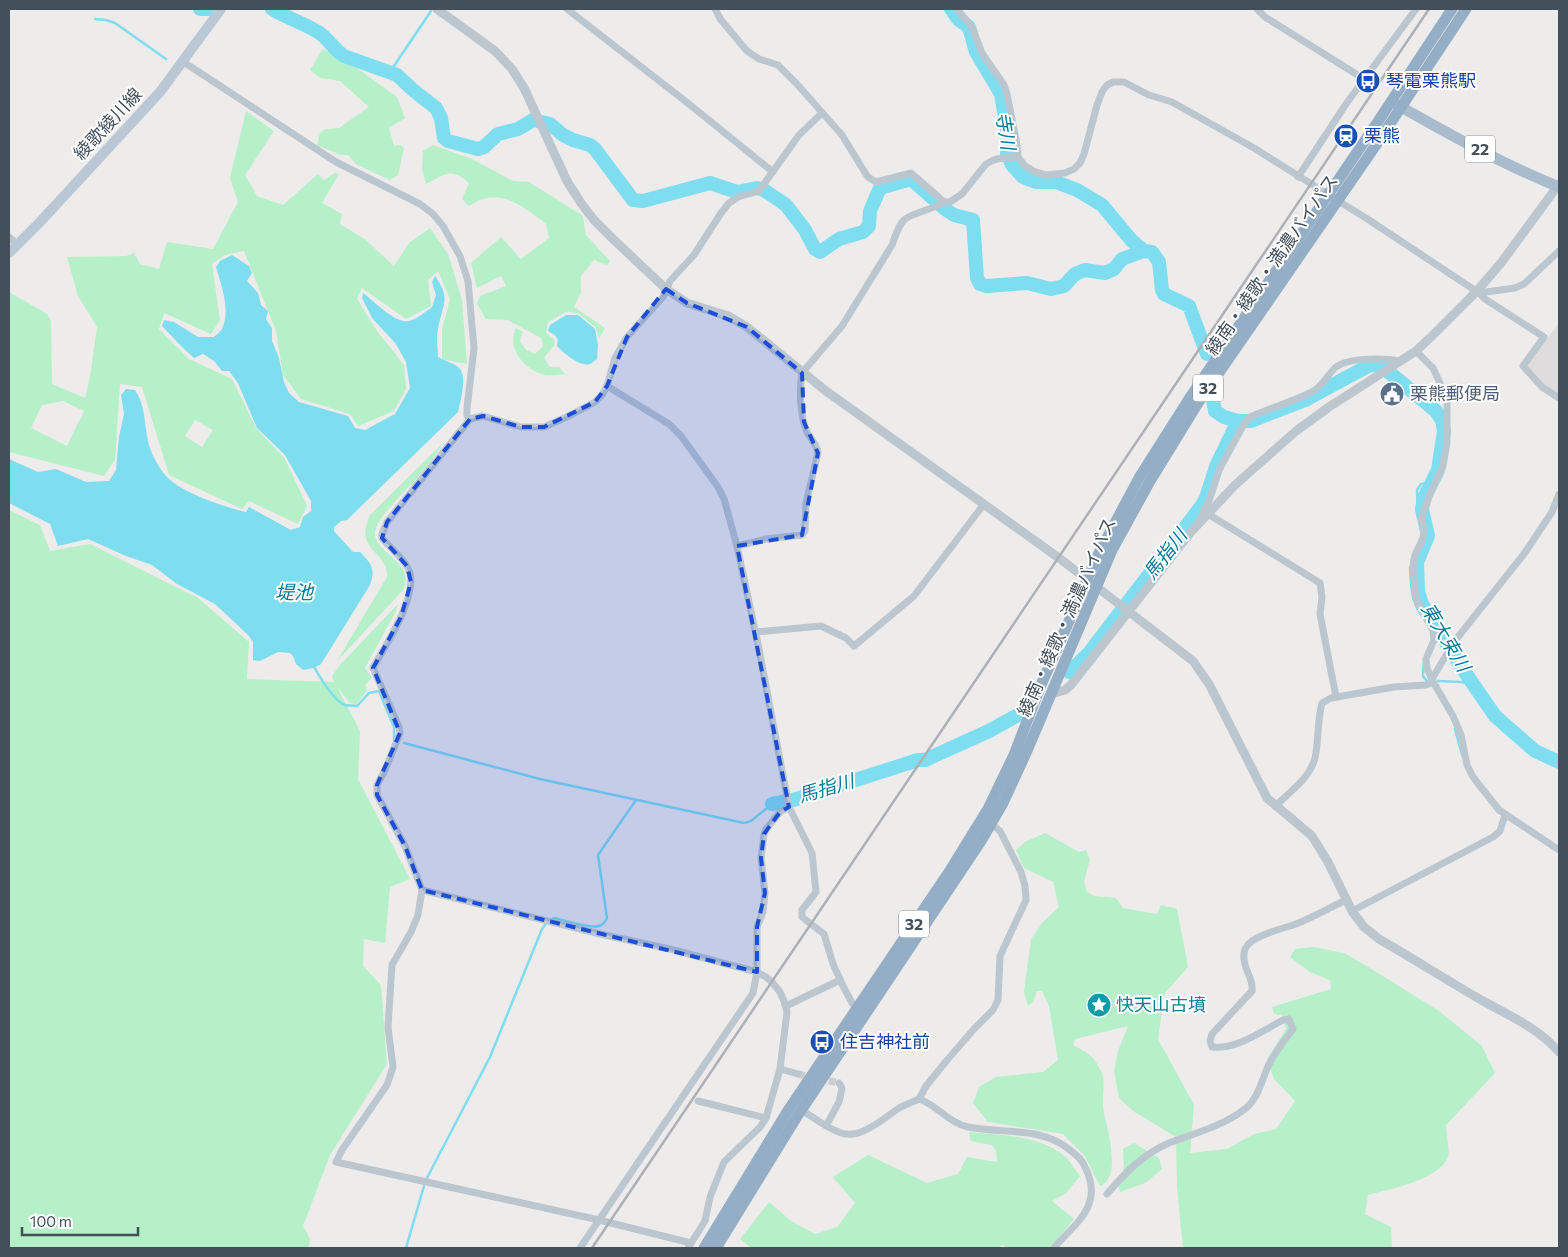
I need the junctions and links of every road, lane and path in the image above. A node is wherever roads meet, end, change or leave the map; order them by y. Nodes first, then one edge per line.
1 (222, 9) edge
2 (437, 9) edge
3 (567, 9) edge
4 (714, 9) edge
5 (957, 9) edge
6 (1257, 9) edge
7 (1416, 9) edge
8 (1452, 9) edge
9 (1466, 9) edge
10 (182, 62) junction
11 (1364, 79) junction
12 (1391, 101) junction
13 (1402, 107) junction
14 (822, 113) junction
15 (1012, 157) junction
16 (773, 172) junction
17 (1298, 177) junction
18 (1559, 185) edge
19 (1332, 198) junction
20 (941, 204) junction
21 (13, 240) edge
22 (1559, 252) edge
23 (9, 253) edge
24 (666, 289) junction
25 (1478, 292) junction
26 (1416, 351) junction
27 (1401, 361) junction
28 (802, 372) junction
29 (607, 386) junction
30 (1559, 398) edge
31 (470, 420) junction
32 (1559, 494) edge
33 (984, 504) junction
34 (1208, 514) junction
35 (1198, 525) junction
36 (737, 546) junction
37 (1092, 583) junction
38 (1124, 609) junction
39 (756, 632) junction
40 (1432, 680) junction
41 (1051, 694) junction
42 (1336, 697) junction
43 (788, 802) junction
44 (1275, 806) junction
45 (1505, 816) junction
46 (987, 821) junction
47 (1559, 850) edge
48 (422, 890) junction
49 (1346, 900) junction
50 (1352, 911) junction
51 (757, 972) junction
52 (840, 980) junction
53 (786, 1006) junction
54 (857, 1008) junction
55 (1559, 1052) edge
56 (780, 1069) junction
57 (798, 1074) tunnel mouth
58 (839, 1083) dead end
59 (919, 1099) junction
60 (698, 1101) dead end
61 (797, 1107) junction
62 (766, 1118) junction
63 (826, 1126) junction
64 (1107, 1194) dead end
65 (599, 1220) junction
66 (690, 1246) edge
67 (580, 1248) edge
68 (704, 1248) edge
69 (716, 1248) edge
70 (1054, 1248) edge

1 - 10 main road, 綾歌綾川線
2 - 24 street
3 - 16 street
4 - 14 street
5 - 15 street
6 - 11 street
7 - 11 street
8 - 12 highway, 綾南・綾歌・満濃バイパス / 32
9 - 13 highway, 綾南・綾歌・満濃バイパス / 32
10 - 21 main road, 綾歌綾川線
10 - 31 street
11 - 17 street
12 - 13 main road, 22
12 - 19 highway, 綾南・綾歌・満濃バイパス / 32
13 - 18 main road, 22
13 - 19 highway, 綾南・綾歌・満濃バイパス / 32
14 - 16 street
14 - 20 street
15 - 17 street
15 - 20 street
16 - 24 street
17 - 19 street
18 - 25 street
19 - 25 street
19 - 37 highway, 綾南・綾歌・満濃バイパス / 32
20 - 28 street
21 - 23 main road, 綾歌綾川線
22 - 25 street
24 - 28 street
24 - 29 street
25 - 26 street
25 - 30 street
26 - 27 street
26 - 40 street
27 - 34 street
27 - 35 street
28 - 33 street
28 - 36 street
29 - 31 street
29 - 36 street
31 - 48 street
32 - 40 street
33 - 37 street
33 - 39 street
34 - 35 street
34 - 42 street
35 - 38 street
36 - 39 street
37 - 38 street
37 - 41 highway, 綾南・綾歌・満濃バイパス / 32
37 - 46 highway, 綾南・綾歌・満濃バイパス / 32
38 - 41 street
38 - 44 street
39 - 43 street
40 - 42 street
40 - 45 street
41 - 46 highway, 綾南・綾歌・満濃バイパス / 32
42 - 44 street
43 - 51 street
43 - 52 street
44 - 49 street
45 - 47 street
45 - 50 street
46 - 54 highway, 綾南・綾歌・満濃バイパス / 32
46 - 59 street
46 - 61 highway, 綾南・綾歌・満濃バイパス / 32
48 - 51 street
48 - 65 street
49 - 50 street
49 - 64 street
50 - 55 street
51 - 53 street
51 - 65 street
52 - 53 street
52 - 54 street
53 - 56 street
54 - 61 highway, 綾南・綾歌・満濃バイパス / 32
56 - 57 street
56 - 62 street
58 - 63 street
59 - 63 street
59 - 70 street
60 - 62 street
61 - 63 street
61 - 68 highway, 綾南・綾歌・満濃バイパス / 32
61 - 69 highway, 綾南・綾歌・満濃バイパス / 32
62 - 66 street
65 - 66 street
65 - 67 street

